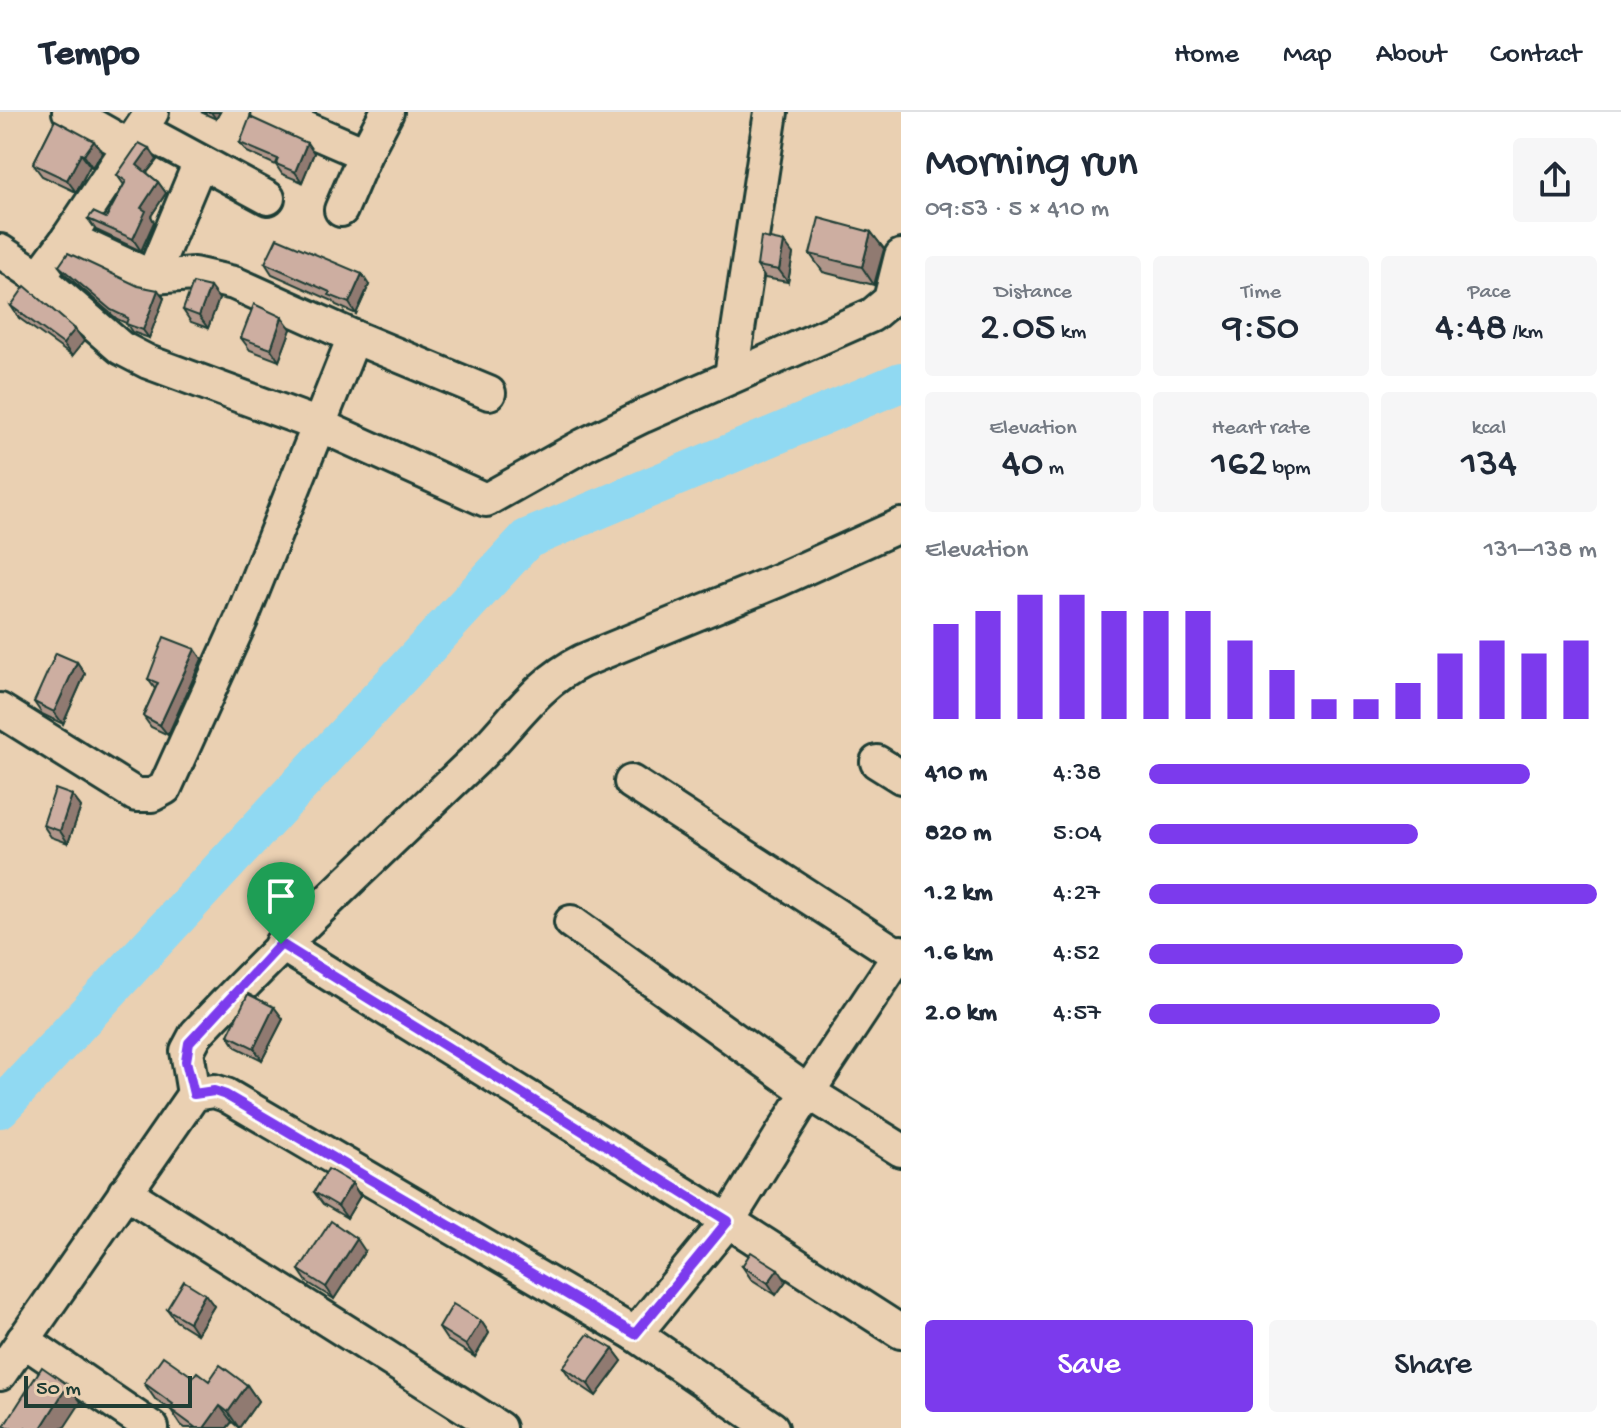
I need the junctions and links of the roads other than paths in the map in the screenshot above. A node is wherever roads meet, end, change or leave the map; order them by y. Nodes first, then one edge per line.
1 (69, 112) edge
2 (268, 112) edge
3 (387, 112) edge
4 (771, 112) edge
5 (141, 130) edge
6 (365, 154) junction
7 (200, 162) junction
8 (268, 198) dead end
9 (341, 210) dead end
10 (68, 238) junction
11 (0, 251) edge
12 (901, 256) edge
13 (39, 277) junction
14 (152, 277) junction
15 (895, 298) edge
16 (354, 337) junction
17 (731, 376) junction
18 (489, 393) dead end
19 (319, 425) junction
20 (901, 525) edge
21 (0, 710) edge
22 (631, 782) dead end
23 (571, 922) dead end
24 (281, 944) junction
25 (900, 955) edge
26 (808, 1092) junction
27 (194, 1094) junction
28 (901, 1150) edge
29 (125, 1192) junction
30 (728, 1221) junction
31 (901, 1332) edge
32 (635, 1334) junction
33 (23, 1340) junction
34 (0, 1374) edge
35 (152, 1428) edge
36 (499, 1428) edge
37 (772, 1428) edge

1 - 5 street
2 - 6 street
3 - 6 street
4 - 17 street
5 - 7 street
5 - 10 street
6 - 9 street
7 - 8 street
7 - 14 street
10 - 13 street
10 - 14 street
11 - 13 street
12 - 15 street
13 - 19 street
14 - 16 street
15 - 17 street
16 - 18 street
16 - 19 street
17 - 19 street
19 - 21 street
20 - 24 street
22 - 25 street
23 - 26 street
24 - 27 street
24 - 30 street
25 - 26 street
26 - 28 street
26 - 30 street
27 - 29 street
27 - 32 street
29 - 33 street
29 - 36 street
30 - 31 street
30 - 32 street
32 - 37 street
33 - 34 street
33 - 35 street

